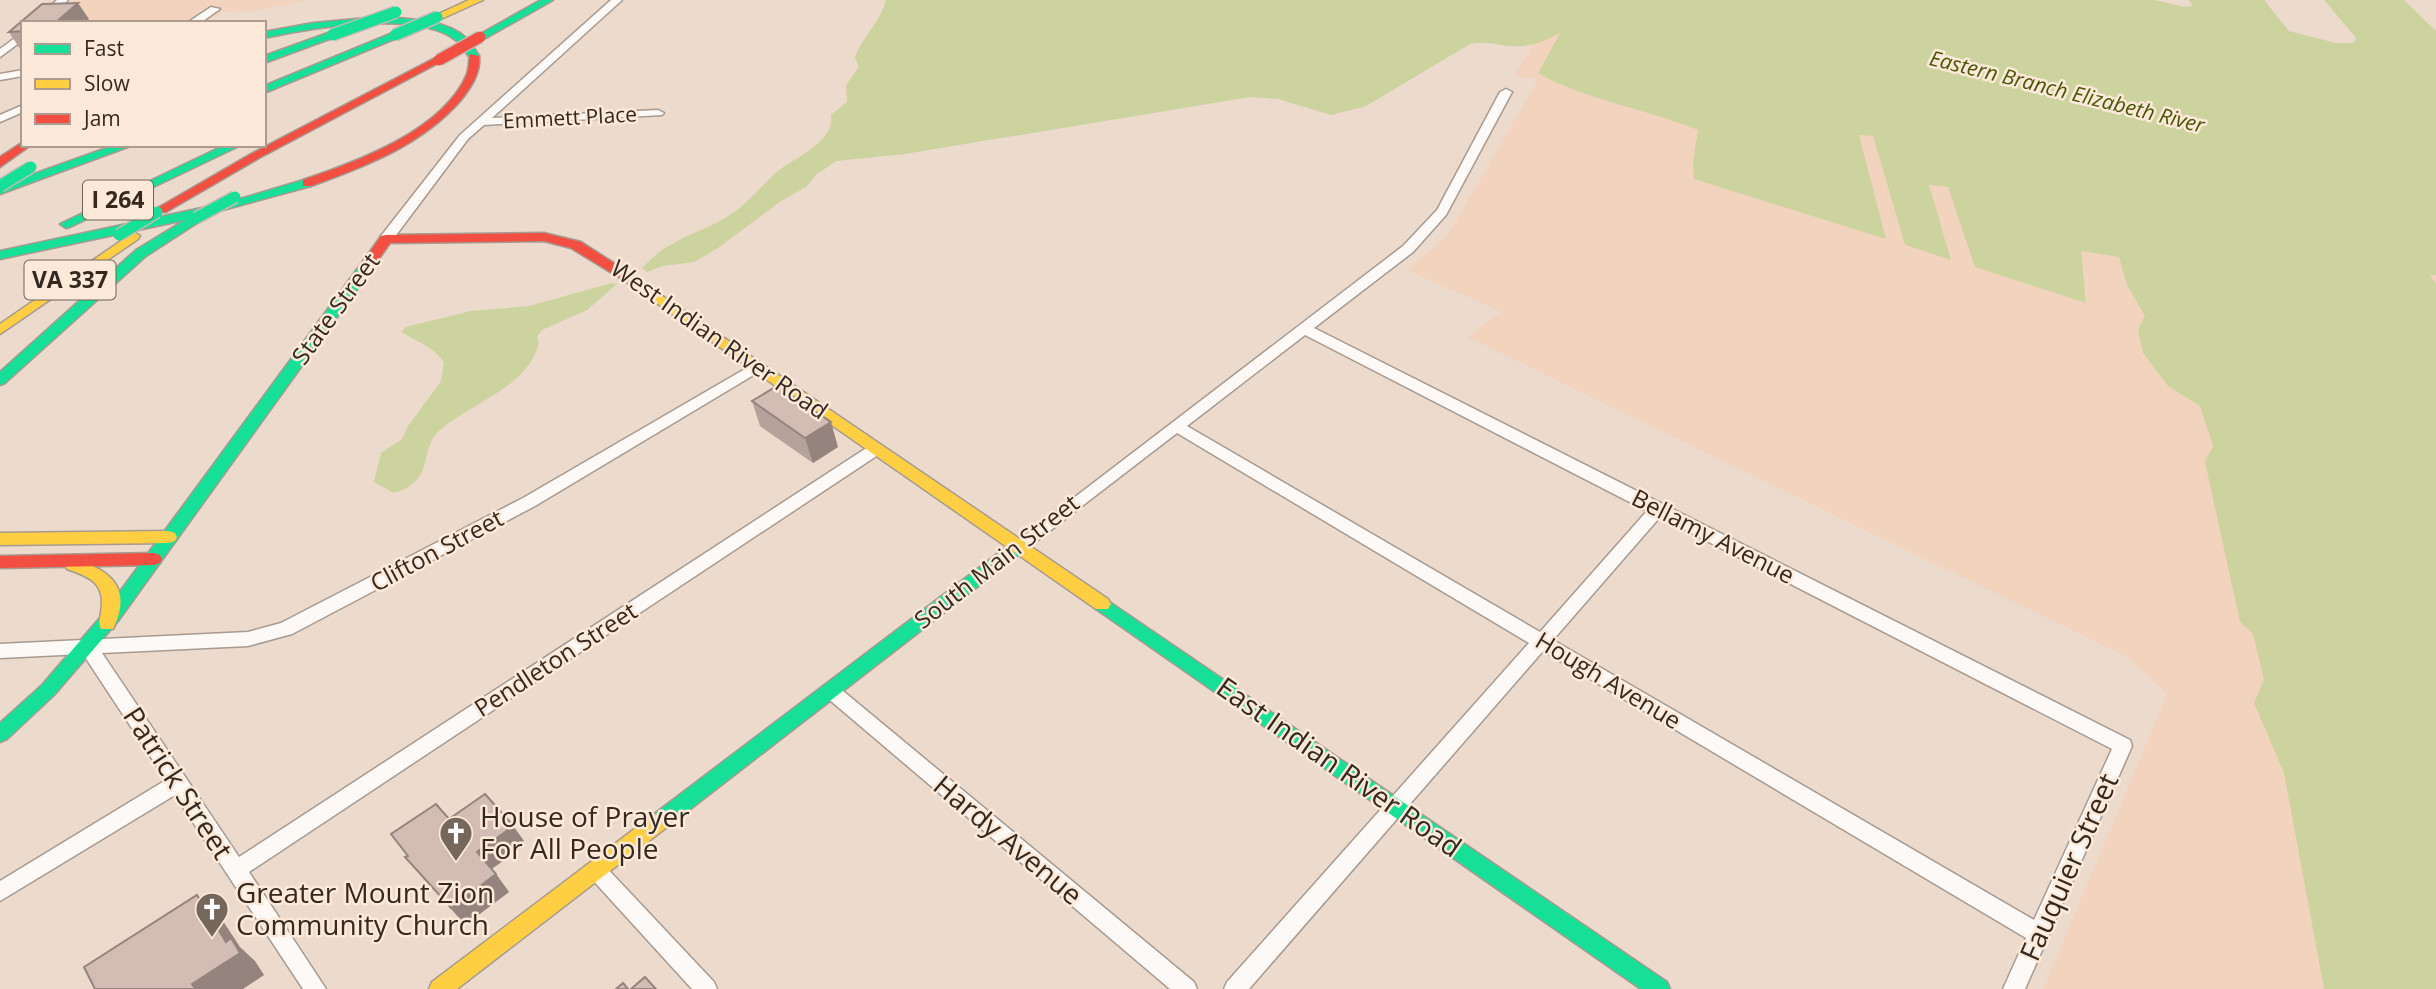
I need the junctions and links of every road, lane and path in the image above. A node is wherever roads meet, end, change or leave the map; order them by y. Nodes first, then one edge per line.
1 (63, 0) edge
2 (478, 0) edge
3 (531, 0) edge
4 (548, 0) edge
5 (617, 0) edge
6 (419, 4) dead end
7 (323, 8) dead end
8 (215, 9) dead end
9 (39, 21) edge
10 (195, 21) edge
11 (266, 23) edge
12 (476, 33) junction
13 (266, 35) edge
14 (21, 37) edge
15 (266, 43) edge
16 (0, 54) edge
17 (435, 55) junction
18 (266, 59) edge
19 (21, 73) edge
20 (0, 77) edge
21 (266, 89) edge
22 (1506, 92) dead end
23 (21, 109) edge
24 (307, 110) dead end
25 (658, 113) dead end
26 (0, 119) edge
27 (404, 122) dead end
28 (481, 122) junction
29 (21, 131) edge
30 (297, 136) junction
31 (0, 143) edge
32 (21, 147) edge
33 (91, 147) edge
34 (121, 147) edge
35 (230, 147) edge
36 (52, 155) dead end
37 (0, 160) edge
38 (298, 168) dead end
39 (0, 186) edge
40 (386, 239) junction
41 (0, 249) edge
42 (0, 255) edge
43 (0, 313) edge
44 (1303, 328) junction
45 (0, 330) edge
46 (757, 367) junction
47 (0, 380) edge
48 (1176, 426) junction
49 (876, 449) junction
50 (1658, 509) junction
51 (169, 537) junction
52 (0, 539) edge
53 (1019, 546) junction
54 (154, 559) junction
55 (52, 561) junction
56 (0, 562) edge
57 (107, 624) junction
58 (1540, 640) junction
59 (89, 647) junction
60 (0, 651) edge
61 (831, 691) junction
62 (0, 734) edge
63 (2123, 746) joint
64 (178, 783) junction
65 (1395, 806) junction
66 (236, 870) junction
67 (596, 870) junction
68 (0, 891) edge
69 (2040, 935) junction
70 (315, 989) edge
71 (440, 989) edge
72 (706, 989) edge
73 (1186, 989) edge
74 (1235, 989) edge
75 (1659, 989) edge
76 (2014, 989) edge

1 - 9 street
2 - 21 main road, bridge
3 - 12 main road
4 - 12 main road, VA 337
5 - 28 street, State Street
6 - 18 main road, bridge
7 - 11 main road
8 - 10 street
12 - 17 main road, VA 337, bridge
13 - 42 main road
14 - 16 street
15 - 27 main road
17 - 24 main road
17 - 30 main road, VA 337
19 - 20 street
22 - 44 street, South Main Street
23 - 26 street
25 - 28 street, Emmett Place
28 - 40 street, State Street
29 - 31 main road
30 - 43 main road, bridge
30 - 45 main road, VA 337
32 - 37 main road
33 - 39 main road
34 - 39 main road, I 264
35 - 41 main road, I 264
36 - 39 main road, bridge
38 - 47 main road, bridge
40 - 46 main road, West Indian River Road
40 - 51 main road, State Street
44 - 48 street, South Main Street
44 - 50 street, Bellamy Avenue
46 - 49 main road, West Indian River Road
46 - 59 street, Clifton Street
48 - 53 street, South Main Street
48 - 58 street, Hough Avenue
49 - 53 main road, West Indian River Road
49 - 66 street, Pendleton Street
50 - 58 street
50 - 63 street, Bellamy Avenue
51 - 52 main road
51 - 54 main road, State Street
53 - 61 main road, South Main Street
53 - 65 main road, East Indian River Road
54 - 55 main road
54 - 57 main road, State Street
55 - 56 main road
55 - 57 main road
57 - 59 main road, State Street
58 - 65 street
58 - 69 street, Hough Avenue
59 - 60 street, Clifton Street
59 - 62 main road
59 - 64 street, Patrick Street
61 - 67 main road, South Main Street
61 - 73 street, Hardy Avenue
63 - 69 street, Fauquier Street
64 - 66 street, Patrick Street
64 - 68 street
65 - 74 street
65 - 75 main road, East Indian River Road
66 - 70 street, Patrick Street
67 - 71 main road, South Main Street
67 - 72 street
69 - 76 street, Fauquier Street

